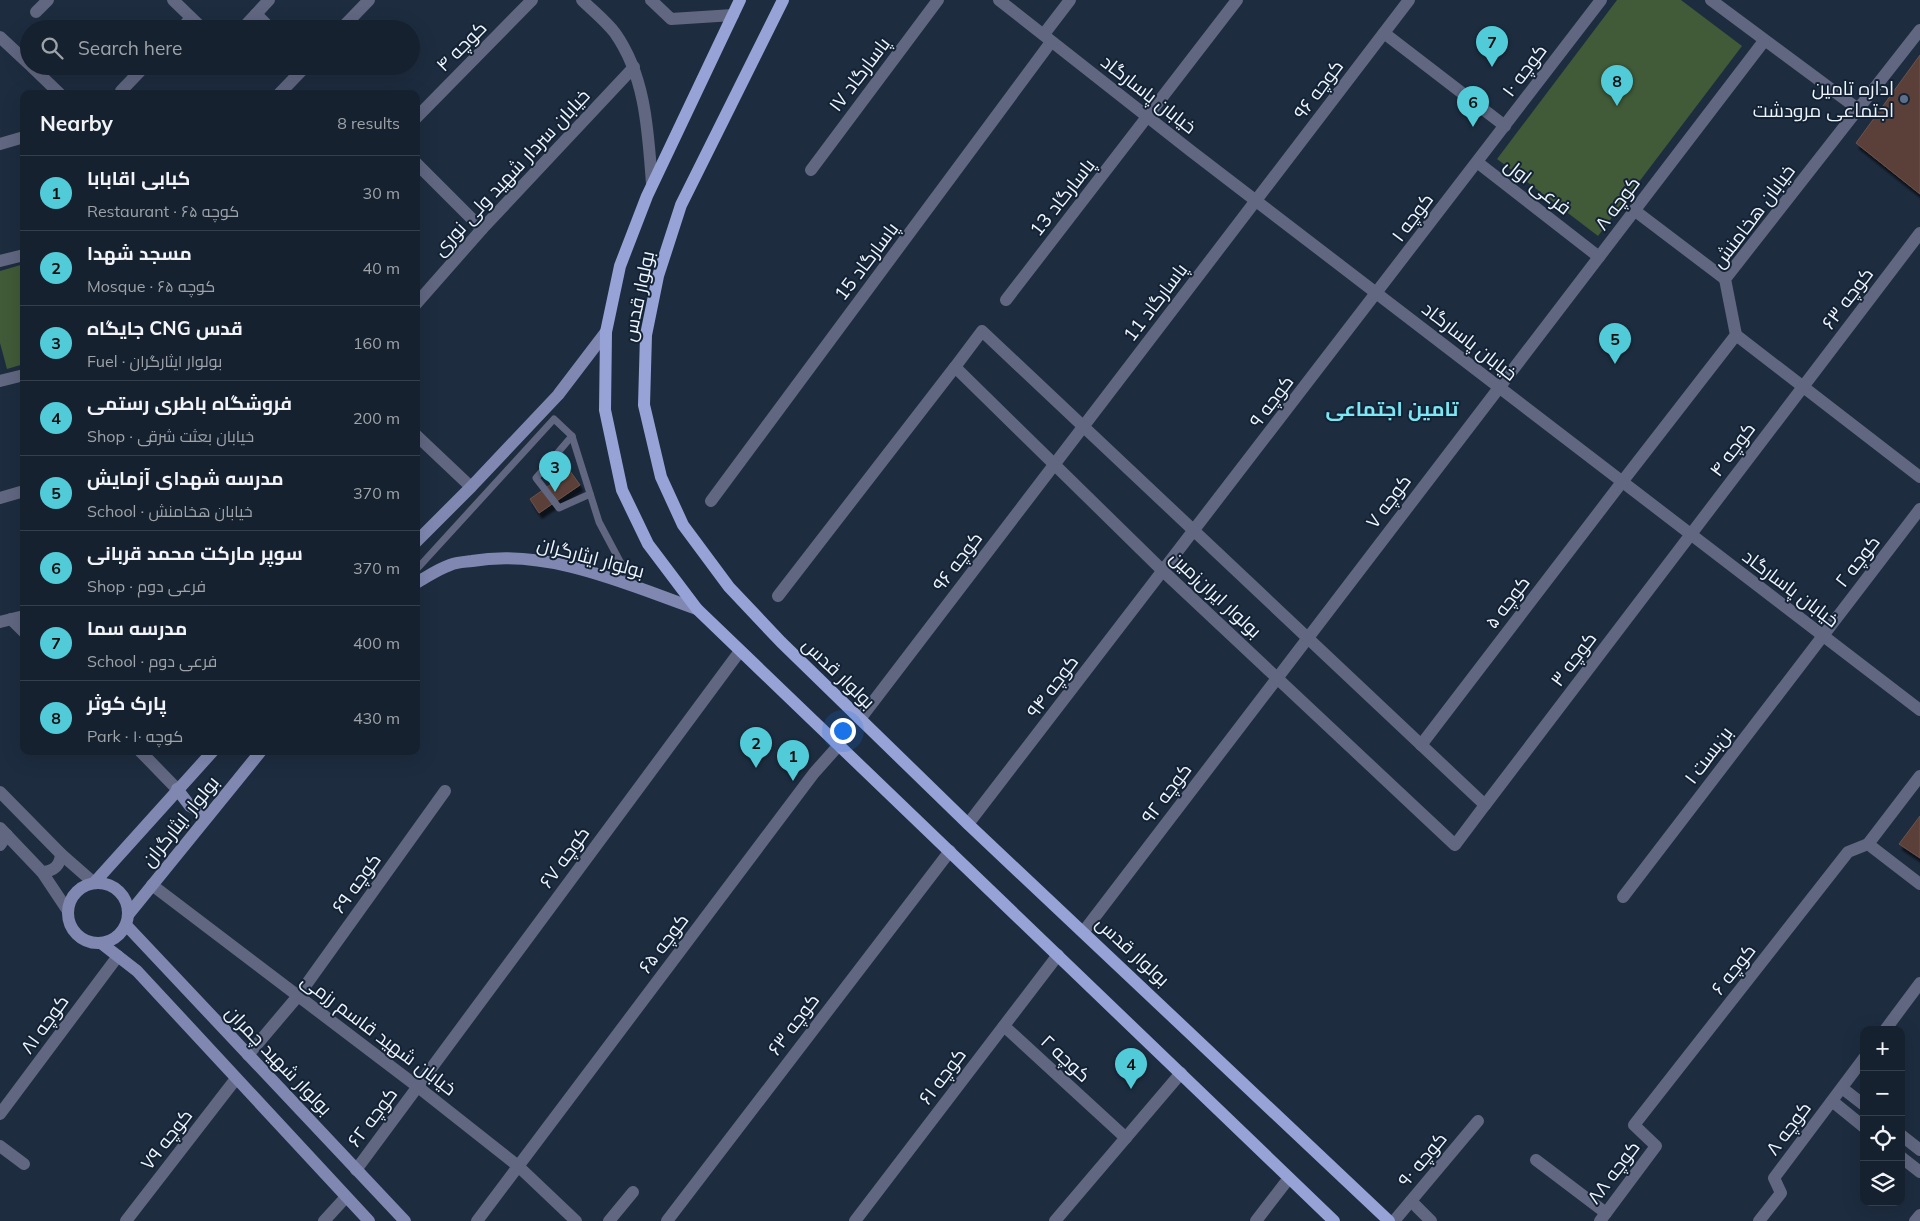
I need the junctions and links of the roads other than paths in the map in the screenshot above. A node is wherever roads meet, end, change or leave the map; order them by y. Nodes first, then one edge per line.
1 (48, 0) edge
2 (173, 0) edge
3 (269, 0) edge
4 (369, 0) edge
5 (532, 0) edge
6 (582, 0) edge
7 (651, 0) edge
8 (740, 0) edge
9 (783, 0) edge
10 (938, 0) edge
11 (998, 0) edge
12 (1070, 0) edge
13 (1237, 0) edge
14 (1409, 0) edge
15 (1601, 0) edge
16 (1711, 0) edge
17 (36, 12) dead end
18 (256, 14) junction
19 (733, 15) junction
20 (192, 18) edge
21 (250, 20) edge
22 (262, 20) edge
23 (350, 20) edge
24 (1920, 30) edge
25 (1384, 33) junction
26 (0, 37) edge
27 (1048, 38) junction
28 (1764, 41) junction
29 (20, 56) edge
30 (634, 67) junction
31 (40, 75) edge
32 (136, 75) edge
33 (297, 75) edge
34 (56, 90) edge
35 (122, 90) edge
36 (283, 90) edge
37 (1858, 109) junction
38 (420, 114) edge
39 (1147, 117) junction
40 (1505, 126) junction
41 (20, 138) edge
42 (0, 144) edge
43 (1477, 162) junction
44 (420, 167) edge
45 (811, 170) dead end
46 (652, 184) junction
47 (1256, 201) junction
48 (1634, 210) junction
49 (482, 229) junction
50 (1920, 233) edge
51 (20, 256) edge
52 (1599, 257) junction
53 (0, 261) edge
54 (1725, 279) junction
55 (1377, 294) junction
56 (420, 299) edge
57 (1006, 300) dead end
58 (606, 332) junction
59 (1736, 335) junction
60 (955, 366) junction
61 (20, 375) edge
62 (0, 381) edge
63 (1804, 386) junction
64 (1499, 388) junction
65 (1083, 427) junction
66 (572, 436) junction
67 (420, 439) edge
68 (1054, 465) junction
69 (1920, 477) edge
70 (1622, 482) junction
71 (472, 488) junction
72 (20, 492) edge
73 (590, 494) junction
74 (0, 498) edge
75 (711, 501) dead end
76 (1920, 510) edge
77 (1194, 531) junction
78 (1691, 535) junction
79 (420, 538) edge
80 (420, 566) edge
81 (1163, 571) junction
82 (420, 581) edge
83 (633, 586) junction
84 (778, 596) dead end
85 (697, 609) junction
86 (1823, 636) junction
87 (1308, 638) junction
88 (740, 651) junction
89 (1277, 678) junction
90 (1920, 710) edge
91 (860, 719) junction
92 (839, 744) junction
93 (1421, 744) junction
94 (144, 755) edge
95 (208, 755) edge
96 (258, 755) edge
97 (1920, 776) edge
98 (177, 789) junction
99 (445, 791) dead end
100 (0, 792) edge
101 (1485, 805) junction
102 (208, 816) junction
103 (968, 824) junction
104 (2, 836) edge
105 (1868, 844) junction
106 (1455, 845) joint
107 (950, 851) junction
108 (61, 854) junction
109 (42, 872) junction
110 (94, 883) junction
111 (1920, 884) edge
112 (152, 885) junction
113 (1623, 897) dead end
114 (68, 911) junction
115 (127, 920) junction
116 (1084, 931) junction
117 (101, 943) junction
118 (1058, 954) junction
119 (118, 956) junction
120 (1920, 983) edge
121 (298, 996) junction
122 (1004, 1026) junction
123 (1888, 1026) edge
124 (248, 1056) junction
125 (1860, 1063) edge
126 (1181, 1074) junction
127 (235, 1080) junction
128 (418, 1086) junction
129 (1842, 1088) junction
130 (1832, 1101) junction
131 (1860, 1102) edge
132 (0, 1114) edge
133 (1478, 1121) dead end
134 (1860, 1123) edge
135 (1635, 1126) joint
136 (1126, 1138) junction
137 (1905, 1138) edge
138 (0, 1146) edge
139 (1920, 1150) edge
140 (1536, 1160) dead end
141 (1905, 1160) edge
142 (24, 1164) dead end
143 (518, 1166) junction
144 (356, 1170) junction
145 (1920, 1172) edge
146 (1289, 1178) junction
147 (633, 1192) dead end
148 (346, 1197) junction
149 (1411, 1201) junction
150 (1920, 1215) edge
151 (1603, 1217) edge
152 (126, 1221) edge
153 (324, 1221) edge
154 (369, 1221) edge
155 (405, 1221) edge
156 (476, 1221) edge
157 (576, 1221) edge
158 (610, 1221) edge
159 (668, 1221) edge
160 (855, 1221) edge
161 (1056, 1221) edge
162 (1256, 1221) edge
163 (1334, 1221) edge
164 (1389, 1221) edge
165 (1394, 1221) edge
166 (1431, 1221) edge
167 (1759, 1221) edge
168 (1915, 1221) edge

1 - 17 street
2 - 20 street
3 - 18 street
4 - 23 street
5 - 38 street, کوچه ۴
6 - 30 street
7 - 19 street
8 - 19 main road, بولوار قدس
9 - 91 main road, بولوار قدس
10 - 45 street, پاسارگاد ۱۷
11 - 27 street, خیابان پاسارگاد
12 - 27 street, پاسارگاد 15
13 - 39 street, پاسارگاد 13
14 - 25 street, کوچه ۹۶
15 - 40 street, کوچه ۱۰
16 - 28 street
18 - 21 street
18 - 22 street
19 - 46 main road, بولوار قدس
24 - 37 street, خیابان هخامنش
25 - 40 street
25 - 47 street, کوچه ۹۶
26 - 29 street
27 - 39 street, خیابان پاسارگاد
27 - 75 street, پاسارگاد 15
28 - 37 street
28 - 48 street, کوچه ۸
30 - 46 street
30 - 49 street, خیابان سردار شهید ولی نوری
31 - 34 street
32 - 35 street
33 - 36 street
37 - 54 street, خیابان هخامنش
39 - 47 street, خیابان پاسارگاد
39 - 57 street, پاسارگاد 13
40 - 43 street, کوچه ۱۰
41 - 42 street
43 - 52 street, فرعی اول
43 - 55 street, کوچه ۱
44 - 49 street
46 - 58 main road, بولوار قدس
47 - 55 street, خیابان پاسارگاد
47 - 65 street, پاسارگاد 11
48 - 52 street, کوچه ۸
48 - 54 street
49 - 56 street, خیابان سردار شهید ولی نوری
50 - 63 street, کوچه ۶۳
51 - 53 street
52 - 64 street, کوچه ۸
54 - 59 street, خیابان هخامنش
55 - 64 street, خیابان پاسارگاد
55 - 77 street, کوچه ۹
58 - 71 main road
58 - 85 main road, بولوار قدس
59 - 63 street
59 - 70 street
60 - 65 street, بولوار ایران‌زمین
60 - 68 street, بولوار ایران‌زمین
60 - 84 street
61 - 62 street
63 - 69 street
63 - 78 street, کوچه ۴
64 - 70 street, خیابان پاسارگاد
64 - 87 street, کوچه ۷
65 - 68 street, کوچه ۹۶
65 - 77 street, بولوار ایران‌زمین
66 - 73 lane
66 - 73 lane
66 - 80 lane
67 - 71 street
68 - 81 street, بولوار ایران‌زمین
68 - 91 street, کوچه ۹۶
70 - 78 street, خیابان پاسارگاد
70 - 93 street, کوچه ۵
71 - 79 main road
72 - 74 street
73 - 83 lane
76 - 86 street, کوچه ۲
77 - 81 street, کوچه ۹
77 - 87 street, بولوار ایران‌زمین
78 - 86 street, خیابان پاسارگاد
78 - 101 street, کوچه ۳
81 - 89 street, بولوار ایران‌زمین
81 - 103 street, کوچه ۹۴
82 - 83 main road, بولوار ایثارگران
83 - 85 main road, بولوار ایثارگران
85 - 88 main road, بولوار قدس
86 - 90 street, خیابان پاسارگاد
86 - 113 street, بن‌بست ۱
87 - 89 street, کوچه ۷
87 - 93 street, بولوار ایران‌زمین
88 - 92 main road, بولوار قدس
88 - 128 street, کوچه ۶۷
89 - 106 street, بولوار ایران‌زمین
89 - 116 street, کوچه ۹۲
91 - 103 main road, بولوار قدس
92 - 107 main road, بولوار قدس
92 - 143 street, کوچه ۶۵
93 - 101 street, بولوار ایران‌زمین
94 - 98 street
95 - 98 main road, بولوار ایثارگران
96 - 102 main road, بولوار ایثارگران
97 - 105 street
98 - 102 main road
98 - 110 main road, بولوار ایثارگران
99 - 121 street, کوچه ۶۹
100 - 108 street
101 - 106 street, کوچه ۳
102 - 112 main road, بولوار ایثارگران
103 - 116 main road, بولوار قدس
104 - 109 street
105 - 111 street
105 - 135 street, کوچه ۶
107 - 118 main road, بولوار قدس
107 - 159 street, کوچه ۶۳
108 - 109 street
108 - 110 street
109 - 114 street
110 - 114 main road
110 - 115 main road
112 - 115 main road, بولوار ایثارگران
112 - 121 street, خیابان شهید قاسم رزمی
114 - 117 main road
115 - 117 main road
115 - 124 main road, بولوار شهید چمران
116 - 164 main road, بولوار قدس
117 - 119 main road
118 - 122 street, کوچه ۶۱
118 - 126 main road, بولوار قدس
119 - 127 main road
119 - 132 street, کوچه ۸۱
120 - 123 street
121 - 124 street, کوچه ۶۹
121 - 128 street, خیابان شهید قاسم رزمی
122 - 136 street, کوچه ۲
122 - 160 street, کوچه ۶۱
124 - 144 main road, بولوار شهید چمران
125 - 129 street, کوچه ۸
126 - 136 street
126 - 146 main road, بولوار قدس
127 - 148 main road
127 - 152 street, کوچه ۷۹
128 - 143 street, خیابان شهید قاسم رزمی
128 - 144 street, کوچه ۶۲
129 - 130 street, کوچه ۸
129 - 131 street
130 - 134 street
130 - 167 street, کوچه ۸
133 - 149 street, کوچه ۹۰
135 - 151 street, کوچه ۸۸
136 - 161 street
137 - 139 street
138 - 142 street
140 - 151 street
141 - 145 street
143 - 156 street, کوچه ۶۵
143 - 157 street, خیابان شهید قاسم رزمی
144 - 155 main road, بولوار شهید چمران
146 - 162 street
146 - 163 main road, بولوار قدس
147 - 158 street
148 - 153 street
148 - 154 main road
149 - 165 street, کوچه ۹۰
149 - 166 street
150 - 168 street

